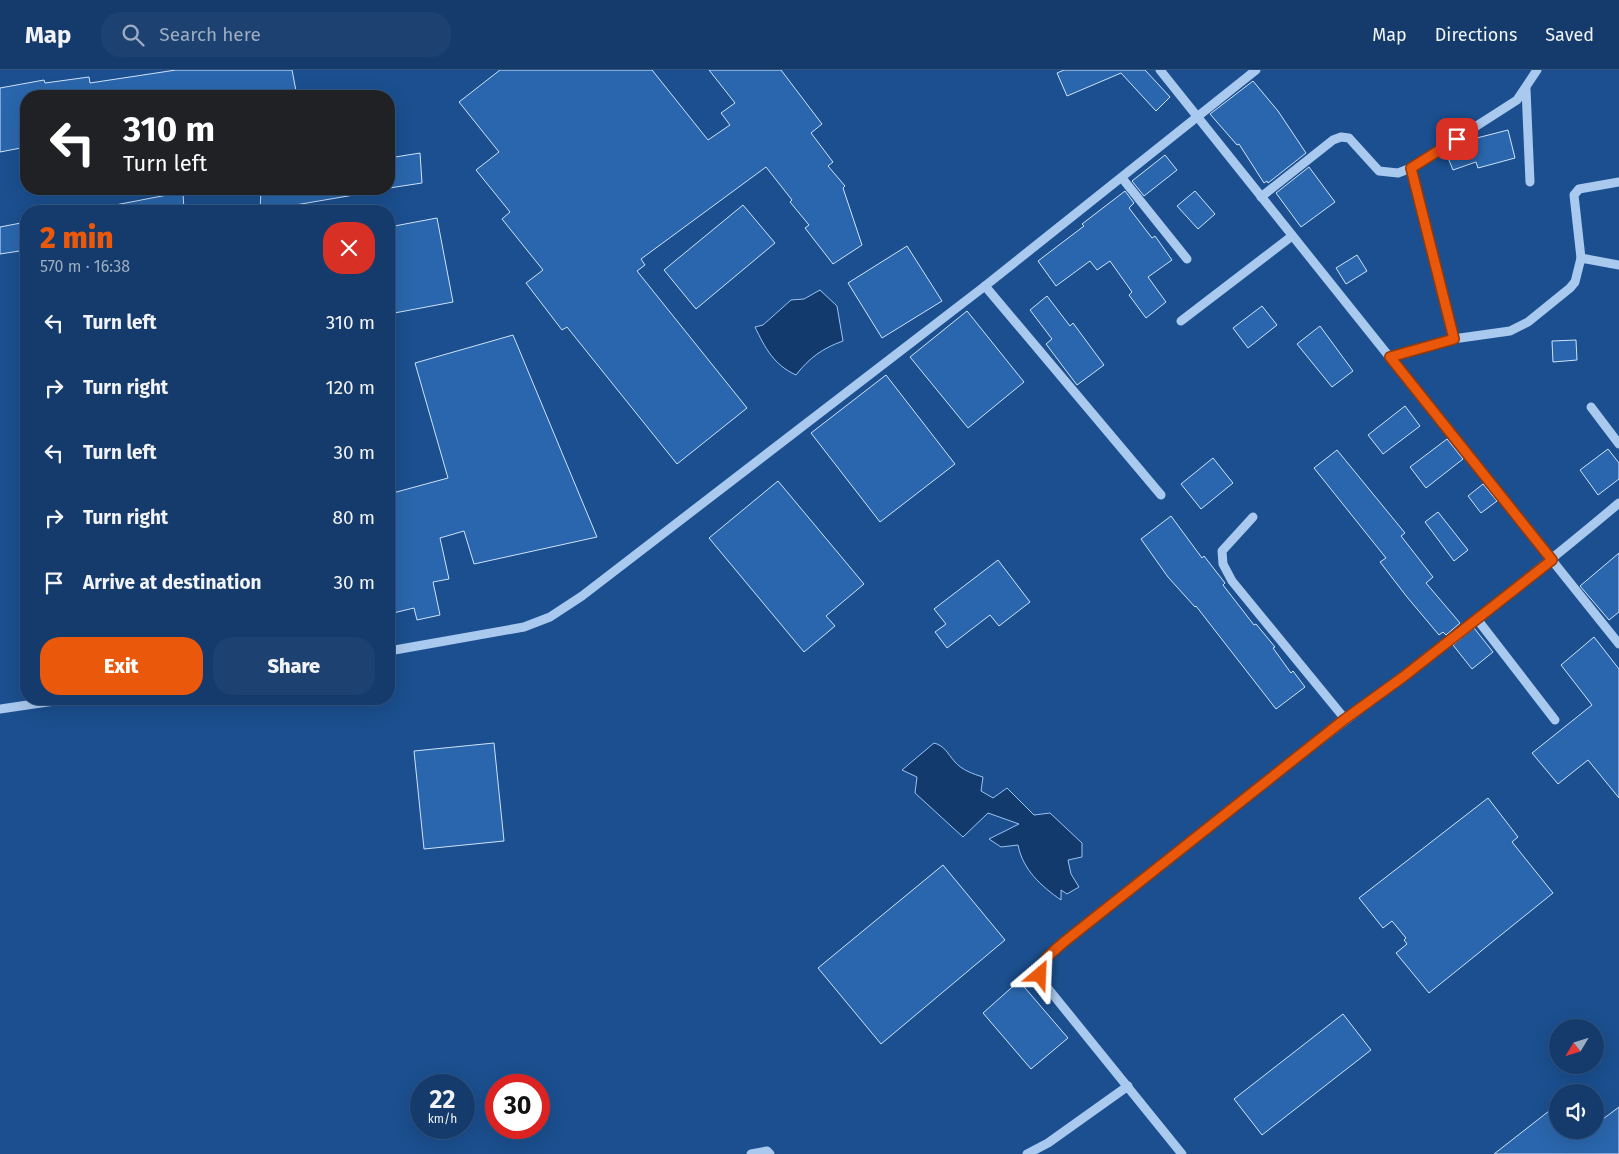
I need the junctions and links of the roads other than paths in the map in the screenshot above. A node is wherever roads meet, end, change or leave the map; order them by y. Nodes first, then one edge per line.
1 (1160, 70) edge
2 (1256, 70) edge
3 (1537, 70) edge
4 (1526, 89) junction
5 (1198, 119) junction
6 (1411, 168) junction
7 (1122, 178) junction
8 (1530, 182) dead end
9 (1619, 182) edge
10 (1261, 197) junction
11 (1292, 236) junction
12 (1581, 258) junction
13 (1187, 259) dead end
14 (1619, 265) edge
15 (985, 286) junction
16 (1180, 321) dead end
17 (1454, 339) junction
18 (1390, 357) junction
19 (1591, 407) dead end
20 (1619, 444) edge
21 (1161, 495) dead end
22 (1619, 503) edge
23 (1253, 517) dead end
24 (1552, 560) junction
25 (1477, 619) junction
26 (1617, 638) edge
27 (395, 650) edge
28 (27, 705) edge
29 (0, 709) edge
30 (1345, 719) junction
31 (1556, 720) dead end
32 (1128, 1086) junction
33 (751, 1154) edge
34 (770, 1154) edge
35 (1027, 1154) edge
36 (1182, 1154) edge

1 - 5 street
2 - 5 street
3 - 4 street
4 - 6 street
4 - 8 street
5 - 7 street
5 - 10 street
6 - 10 street
6 - 17 street
7 - 13 street
7 - 15 street
9 - 12 street
10 - 11 street
11 - 16 street
11 - 18 street
12 - 14 street
12 - 17 street
15 - 21 street
15 - 27 street
17 - 18 street
18 - 24 street
19 - 20 street
22 - 24 street
23 - 30 street
24 - 25 street
24 - 26 street
25 - 30 street
25 - 31 street
28 - 29 street
30 - 32 street
32 - 35 street
32 - 36 street
33 - 34 street

